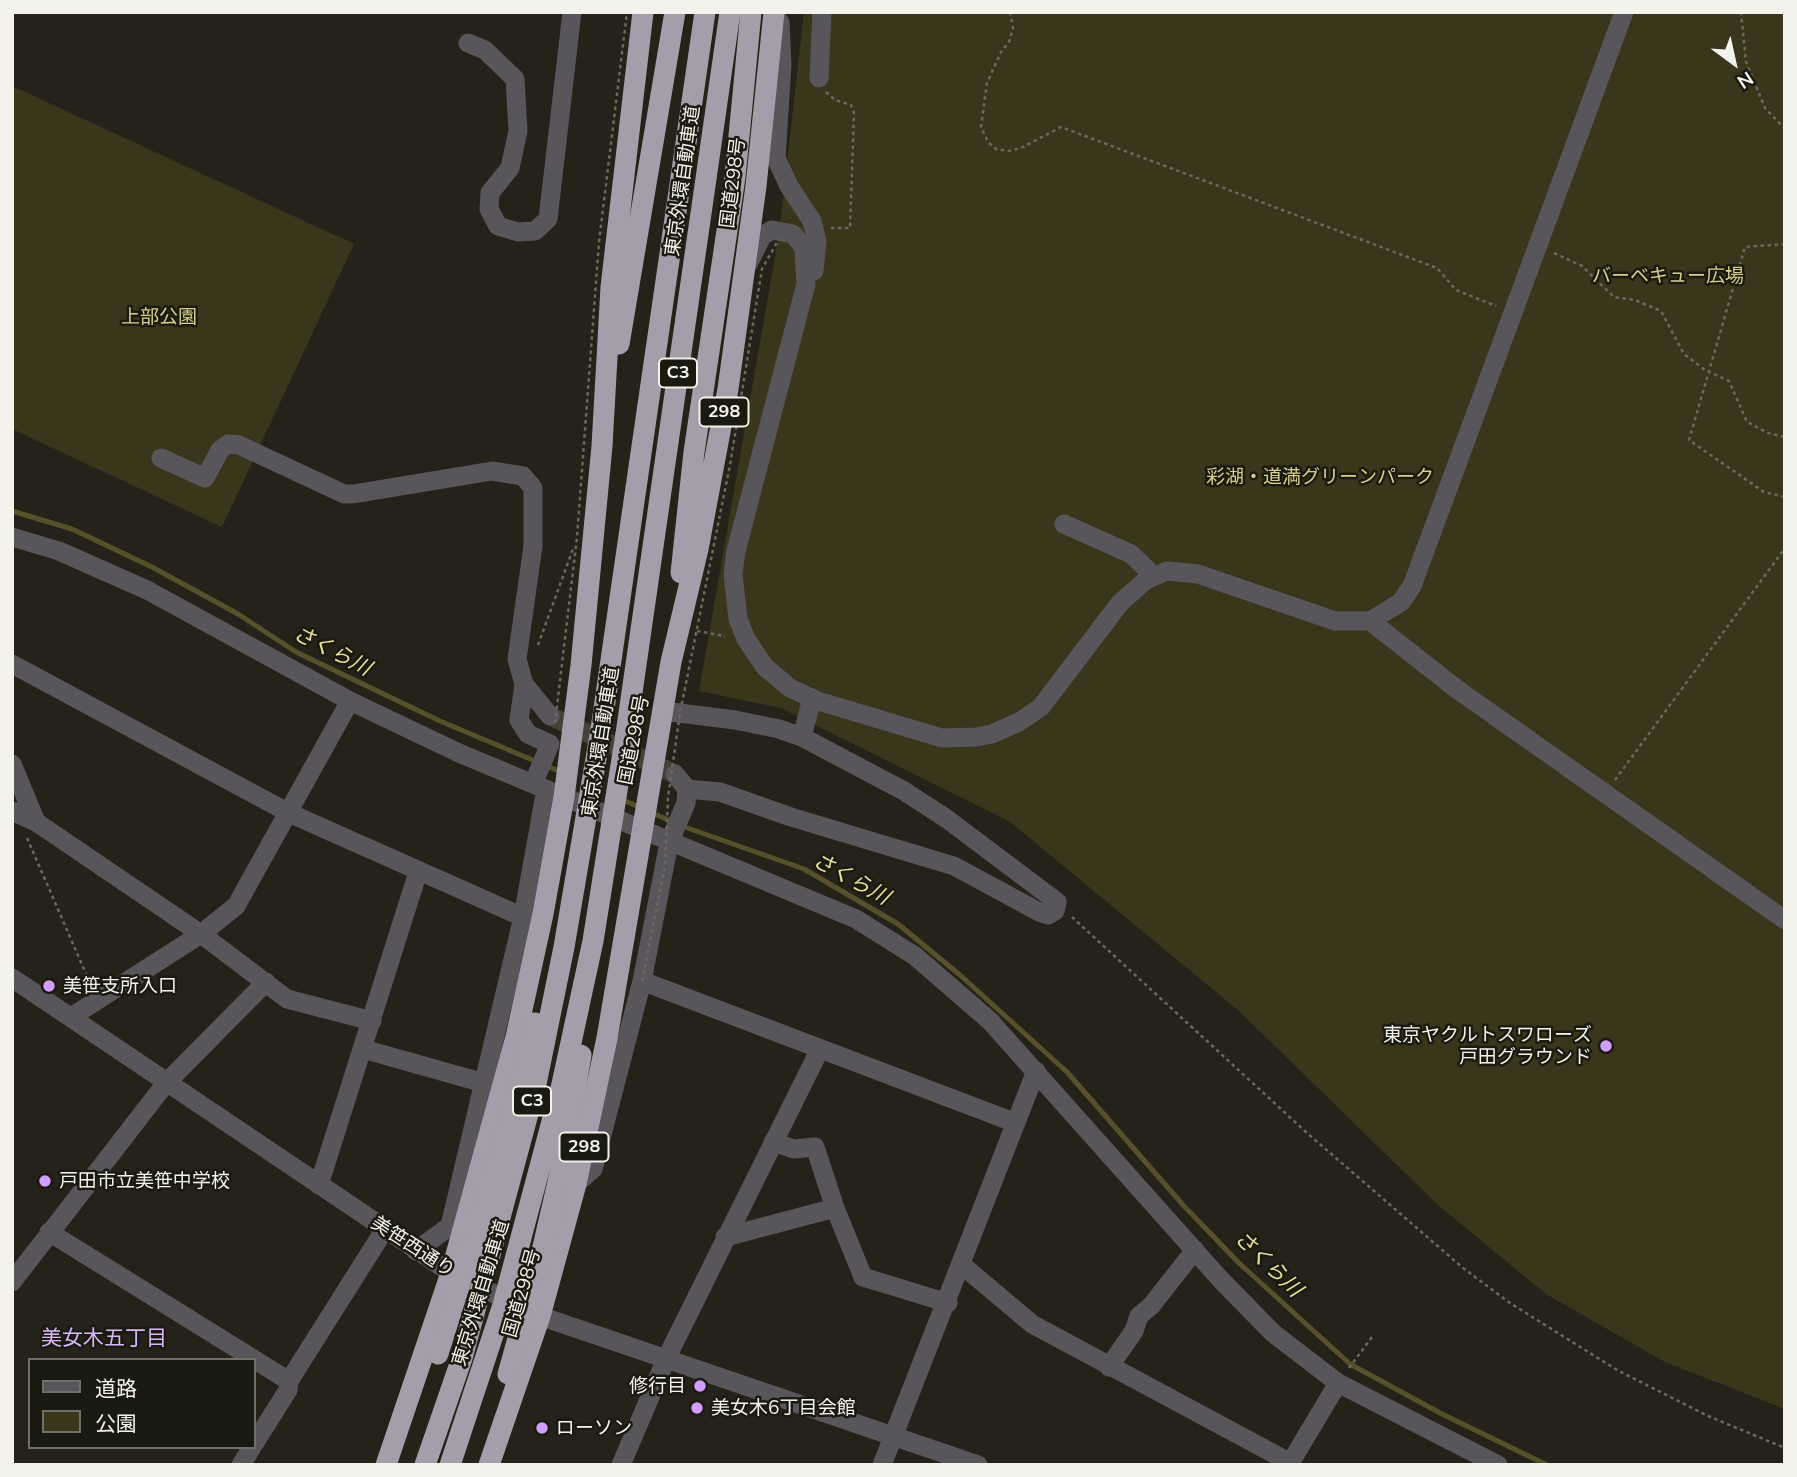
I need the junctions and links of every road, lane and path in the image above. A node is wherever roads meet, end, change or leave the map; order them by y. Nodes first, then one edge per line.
1 (572, 12) edge
2 (627, 12) edge
3 (643, 12) edge
4 (674, 12) edge
5 (705, 12) edge
6 (730, 12) edge
7 (751, 12) edge
8 (776, 12) edge
9 (822, 12) edge
10 (1010, 12) edge
11 (1624, 12) edge
12 (1741, 12) edge
13 (468, 43) dead end
14 (819, 78) joint
15 (1785, 129) edge
16 (824, 228) dead end
17 (779, 239) dead end
18 (1785, 244) edge
19 (1550, 251) dead end
20 (745, 271) junction
21 (806, 284) junction
22 (1513, 314) junction
23 (1708, 372) junction
24 (1785, 437) edge
25 (602, 446) junction
26 (161, 458) dead end
27 (1785, 497) edge
28 (1064, 524) dead end
29 (12, 537) edge
30 (577, 537) junction
31 (1785, 548) edge
32 (1153, 575) junction
33 (1370, 621) junction
34 (537, 647) dead end
35 (671, 662) junction
36 (12, 664) edge
37 (524, 684) junction
38 (812, 698) junction
39 (350, 701) junction
40 (671, 712) junction
41 (553, 720) joint
42 (802, 737) junction
43 (12, 764) edge
44 (556, 782) junction
45 (1604, 795) junction
46 (14, 812) edge
47 (289, 813) junction
48 (642, 819) junction
49 (36, 822) junction
50 (672, 839) junction
51 (418, 872) junction
52 (577, 879) junction
53 (1057, 902) junction
54 (523, 917) junction
55 (1785, 920) edge
56 (201, 934) junction
57 (593, 941) junction
58 (12, 978) edge
59 (642, 981) junction
60 (266, 982) junction
61 (97, 999) junction
62 (71, 1017) junction
63 (372, 1021) junction
64 (363, 1049) junction
65 (820, 1049) junction
66 (1036, 1071) junction
67 (166, 1083) junction
68 (484, 1083) junction
69 (1016, 1123) junction
70 (773, 1142) junction
71 (576, 1184) junction
72 (319, 1185) junction
73 (835, 1208) junction
74 (385, 1229) junction
75 (49, 1232) junction
76 (725, 1237) junction
77 (416, 1251) junction
78 (1195, 1251) junction
79 (962, 1265) junction
80 (450, 1273) junction
81 (12, 1282) edge
82 (948, 1303) junction
83 (540, 1316) junction
84 (1372, 1337) dead end
85 (667, 1357) junction
86 (252, 1358) edge
87 (256, 1361) edge
88 (1109, 1367) junction
89 (1342, 1378) junction
90 (289, 1381) junction
91 (893, 1437) junction
92 (256, 1441) edge
93 (1785, 1448) edge
94 (251, 1449) edge
95 (625, 1463) edge
96 (1290, 1464) edge
97 (241, 1465) edge
98 (386, 1465) edge
99 (401, 1465) edge
100 (425, 1465) edge
101 (450, 1465) edge
102 (476, 1465) edge
103 (489, 1465) edge
104 (882, 1465) edge
105 (978, 1465) edge
106 (1498, 1465) edge

1 - 13 street
2 - 30 path, bridge
3 - 25 highway
4 - 25 highway
5 - 52 highway, 東京外環自動車道 / C3, bridge
6 - 57 highway, 東京外環自動車道 / C3, bridge
7 - 35 highway
8 - 20 highway, 国道298号 / 298
8 - 21 street
9 - 14 street
10 - 22 path
11 - 22 street
12 - 15 path
14 - 16 path
17 - 40 path, bridge
18 - 23 path
19 - 23 path
20 - 21 street
20 - 35 highway, 国道298号 / 298
21 - 38 street
22 - 33 street
23 - 24 path
23 - 27 path
25 - 44 highway
26 - 37 street
28 - 32 street
29 - 39 street
30 - 34 path
30 - 41 path, bridge
31 - 45 path
32 - 33 street
32 - 38 street
33 - 45 street
35 - 40 highway, 国道298号 / 298
36 - 47 street
37 - 41 street
37 - 44 street
38 - 42 street
39 - 44 street
39 - 47 street
40 - 42 street
40 - 48 highway, 国道298号 / 298
40 - 59 path, bridge
42 - 53 street
43 - 49 street
44 - 48 street
44 - 54 street
44 - 80 highway
45 - 55 street
46 - 49 street
46 - 61 path
47 - 51 street
47 - 56 street
48 - 50 street
48 - 71 highway, 国道298号 / 298
49 - 56 street
50 - 53 street
50 - 59 street
50 - 66 street
51 - 54 street
51 - 63 street
52 - 99 highway, bridge
52 - 100 highway, 東京外環自動車道 / C3, bridge
53 - 93 path
54 - 68 street
56 - 60 street
56 - 61 street
57 - 101 highway, 東京外環自動車道 / C3, bridge
57 - 102 highway, bridge
58 - 62 street, 美笹西通り
59 - 65 street
59 - 71 street
60 - 63 street
60 - 67 street
61 - 62 street
62 - 67 street, 美笹西通り
63 - 64 street
64 - 68 street
64 - 72 street
65 - 69 street
65 - 70 street
66 - 69 street
66 - 78 street
67 - 72 street, 美笹西通り
67 - 75 street
68 - 77 street
69 - 79 street
70 - 73 street
70 - 76 street
71 - 83 highway, 国道298号 / 298
72 - 74 street, 美笹西通り
73 - 76 street
73 - 82 street
74 - 77 street, 美笹西通り
74 - 90 street
75 - 81 street
75 - 86 street
76 - 85 street
77 - 80 street, 美笹西通り
78 - 88 street
78 - 89 street
79 - 82 street
79 - 88 street
80 - 83 street, 美笹西通り
80 - 98 highway
82 - 91 street
83 - 85 street, 美笹西通り
83 - 103 highway, 国道298号 / 298
84 - 89 path
85 - 91 street, 美笹西通り
85 - 95 street
87 - 90 street
88 - 96 street
89 - 96 street
89 - 106 street
90 - 92 street
91 - 104 street
91 - 105 street, 美笹西通り
94 - 97 street

